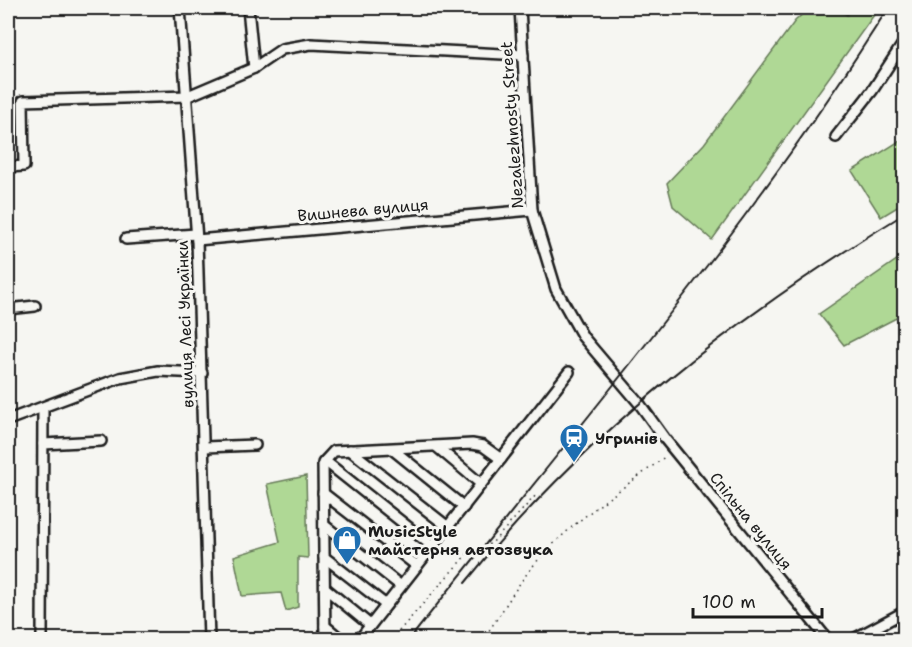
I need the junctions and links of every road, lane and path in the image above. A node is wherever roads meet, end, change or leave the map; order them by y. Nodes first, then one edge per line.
1 (180, 8) edge
2 (248, 8) edge
3 (520, 8) edge
4 (904, 42) edge
5 (523, 56) junction
6 (254, 68) junction
7 (188, 96) junction
8 (836, 137) dead end
9 (8, 167) edge
10 (532, 210) junction
11 (196, 237) junction
12 (126, 239) dead end
13 (35, 306) dead end
14 (8, 309) edge
15 (568, 372) dead end
16 (201, 373) junction
17 (43, 409) junction
18 (8, 420) edge
19 (101, 441) dead end
20 (43, 444) junction
21 (255, 445) dead end
22 (205, 447) junction
23 (437, 447) junction
24 (392, 449) junction
25 (350, 450) junction
26 (674, 450) junction
27 (501, 459) junction
28 (325, 461) junction
29 (482, 484) junction
30 (323, 493) junction
31 (537, 494) dead end
32 (464, 507) junction
33 (324, 525) junction
34 (448, 527) junction
35 (432, 546) junction
36 (324, 557) junction
37 (417, 566) junction
38 (401, 586) junction
39 (325, 588) junction
40 (386, 605) junction
41 (904, 612) edge
42 (370, 625) junction
43 (325, 626) junction
44 (42, 639) edge
45 (209, 639) edge
46 (326, 639) edge
47 (342, 639) edge
48 (359, 639) edge
49 (391, 639) edge
50 (482, 639) edge
51 (828, 639) edge
52 (852, 639) edge

1 - 7 street, вулиця Лесі Українки
2 - 6 street
3 - 5 street, Nezalezhnosty Street
4 - 8 street
5 - 6 street
5 - 10 street, Nezalezhnosty Street
6 - 7 street
7 - 9 street
7 - 11 street, вулиця Лесі Українки
10 - 11 street, Вишнева вулиця
10 - 26 street, Nezalezhnosty Street
11 - 12 street, Вишнева вулиця
11 - 16 street, вулиця Лесі Українки
13 - 14 street
15 - 27 street
16 - 17 street
16 - 22 street, вулиця Лесі Українки
17 - 18 street
17 - 20 street
19 - 20 street
20 - 44 street
21 - 22 street
22 - 45 street, вулиця Лесі Українки
23 - 24 street
23 - 27 street
23 - 29 street
24 - 25 street
24 - 32 street
25 - 28 street
25 - 34 street
26 - 50 path
26 - 51 street, Спільна вулиця
27 - 29 street
28 - 30 street
28 - 35 street
29 - 32 street
30 - 33 street
30 - 37 street
31 - 49 path
32 - 34 street
33 - 36 street
33 - 38 street
34 - 35 street
35 - 37 street
36 - 39 street
36 - 40 street
37 - 38 street
38 - 40 street
39 - 42 street
39 - 43 street
40 - 42 street
41 - 52 street
42 - 48 street
43 - 46 street
43 - 47 street

